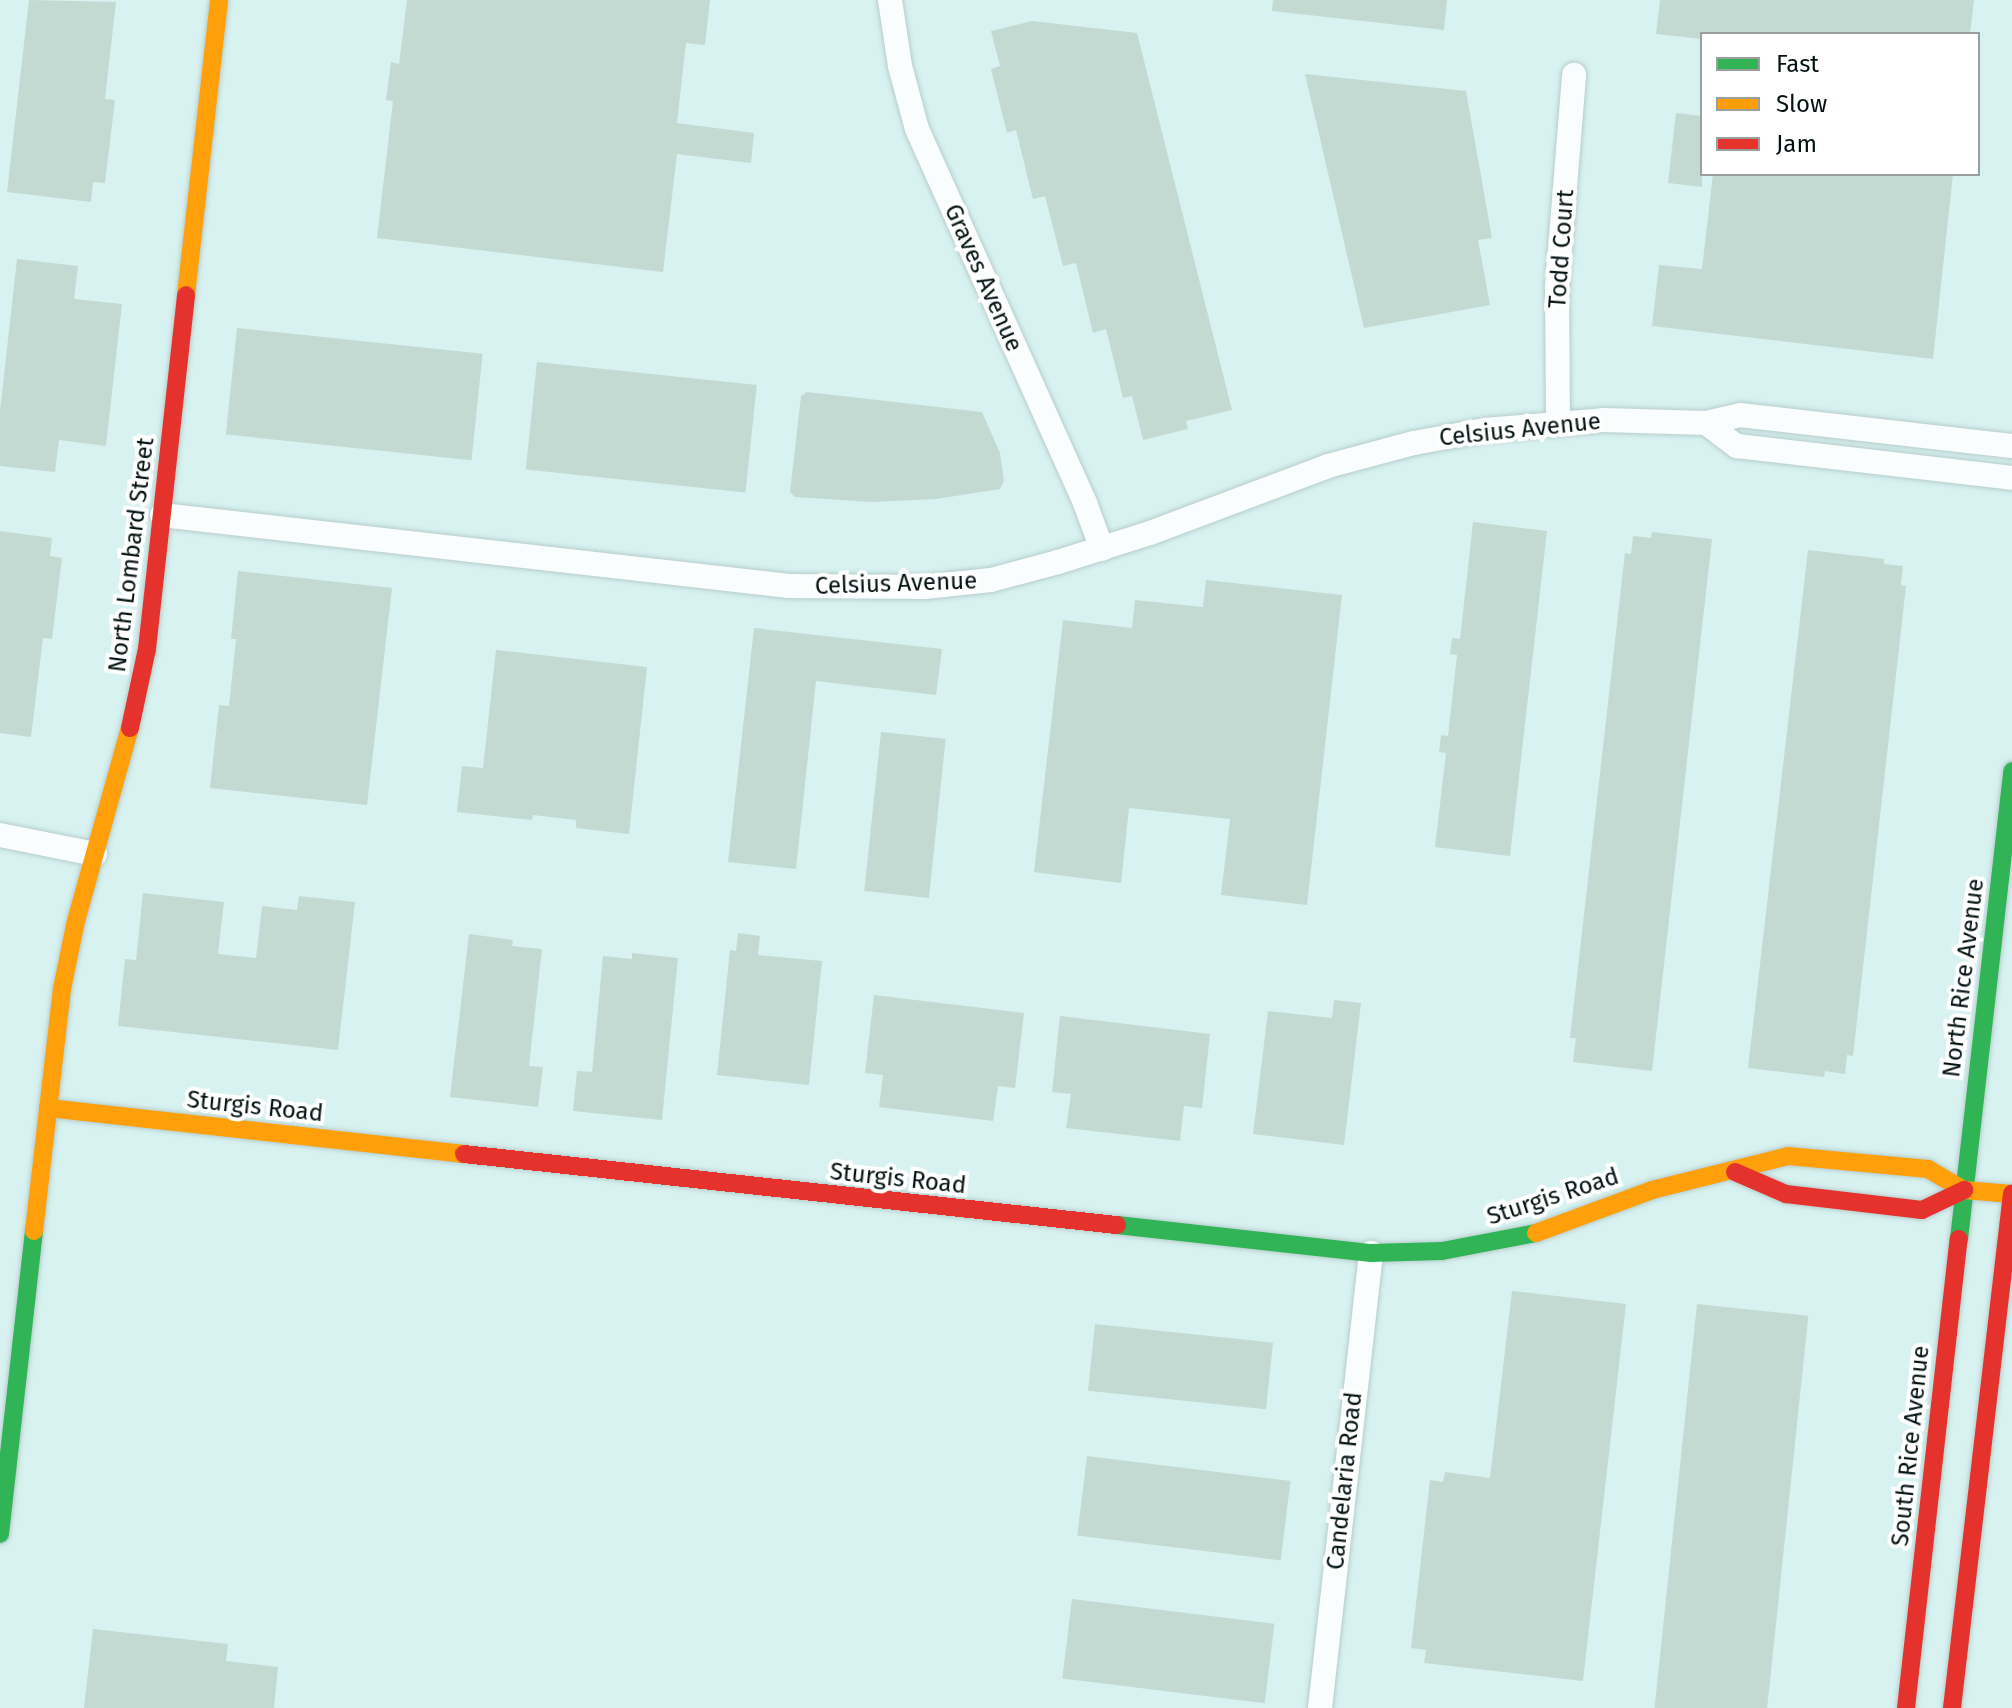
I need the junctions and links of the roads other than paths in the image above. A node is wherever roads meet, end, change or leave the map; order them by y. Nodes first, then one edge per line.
1 (219, 0) edge
2 (890, 0) edge
3 (1574, 75) dead end
4 (1558, 423) junction
5 (1706, 423) junction
6 (2012, 446) edge
7 (2012, 478) edge
8 (162, 515) junction
9 (1102, 549) junction
10 (2012, 771) edge
11 (0, 835) edge
12 (95, 854) junction
13 (48, 1108) junction
14 (1735, 1172) junction
15 (1964, 1190) junction
16 (2012, 1194) edge
17 (1371, 1253) junction
18 (0, 1534) edge
19 (1320, 1708) edge
20 (1906, 1708) edge
21 (1952, 1708) edge

1 - 8 main road, North Lombard Street
2 - 9 street, Graves Avenue
3 - 4 street, Todd Court
4 - 5 street, Celsius Avenue
4 - 9 street, Celsius Avenue
5 - 6 street, Celsius Avenue
5 - 7 street
8 - 9 street, Celsius Avenue
8 - 12 main road, North Lombard Street
10 - 15 main road, North Rice Avenue
11 - 12 street
12 - 13 main road, North Lombard Street
13 - 17 main road, Sturgis Road
13 - 18 main road, North Lombard Street
14 - 15 main road, Sturgis Road
14 - 15 main road, Sturgis Road
14 - 17 main road, Sturgis Road
15 - 16 main road, Sturgis Road
15 - 20 main road, South Rice Avenue
16 - 21 main road
17 - 19 street, Candelaria Road

